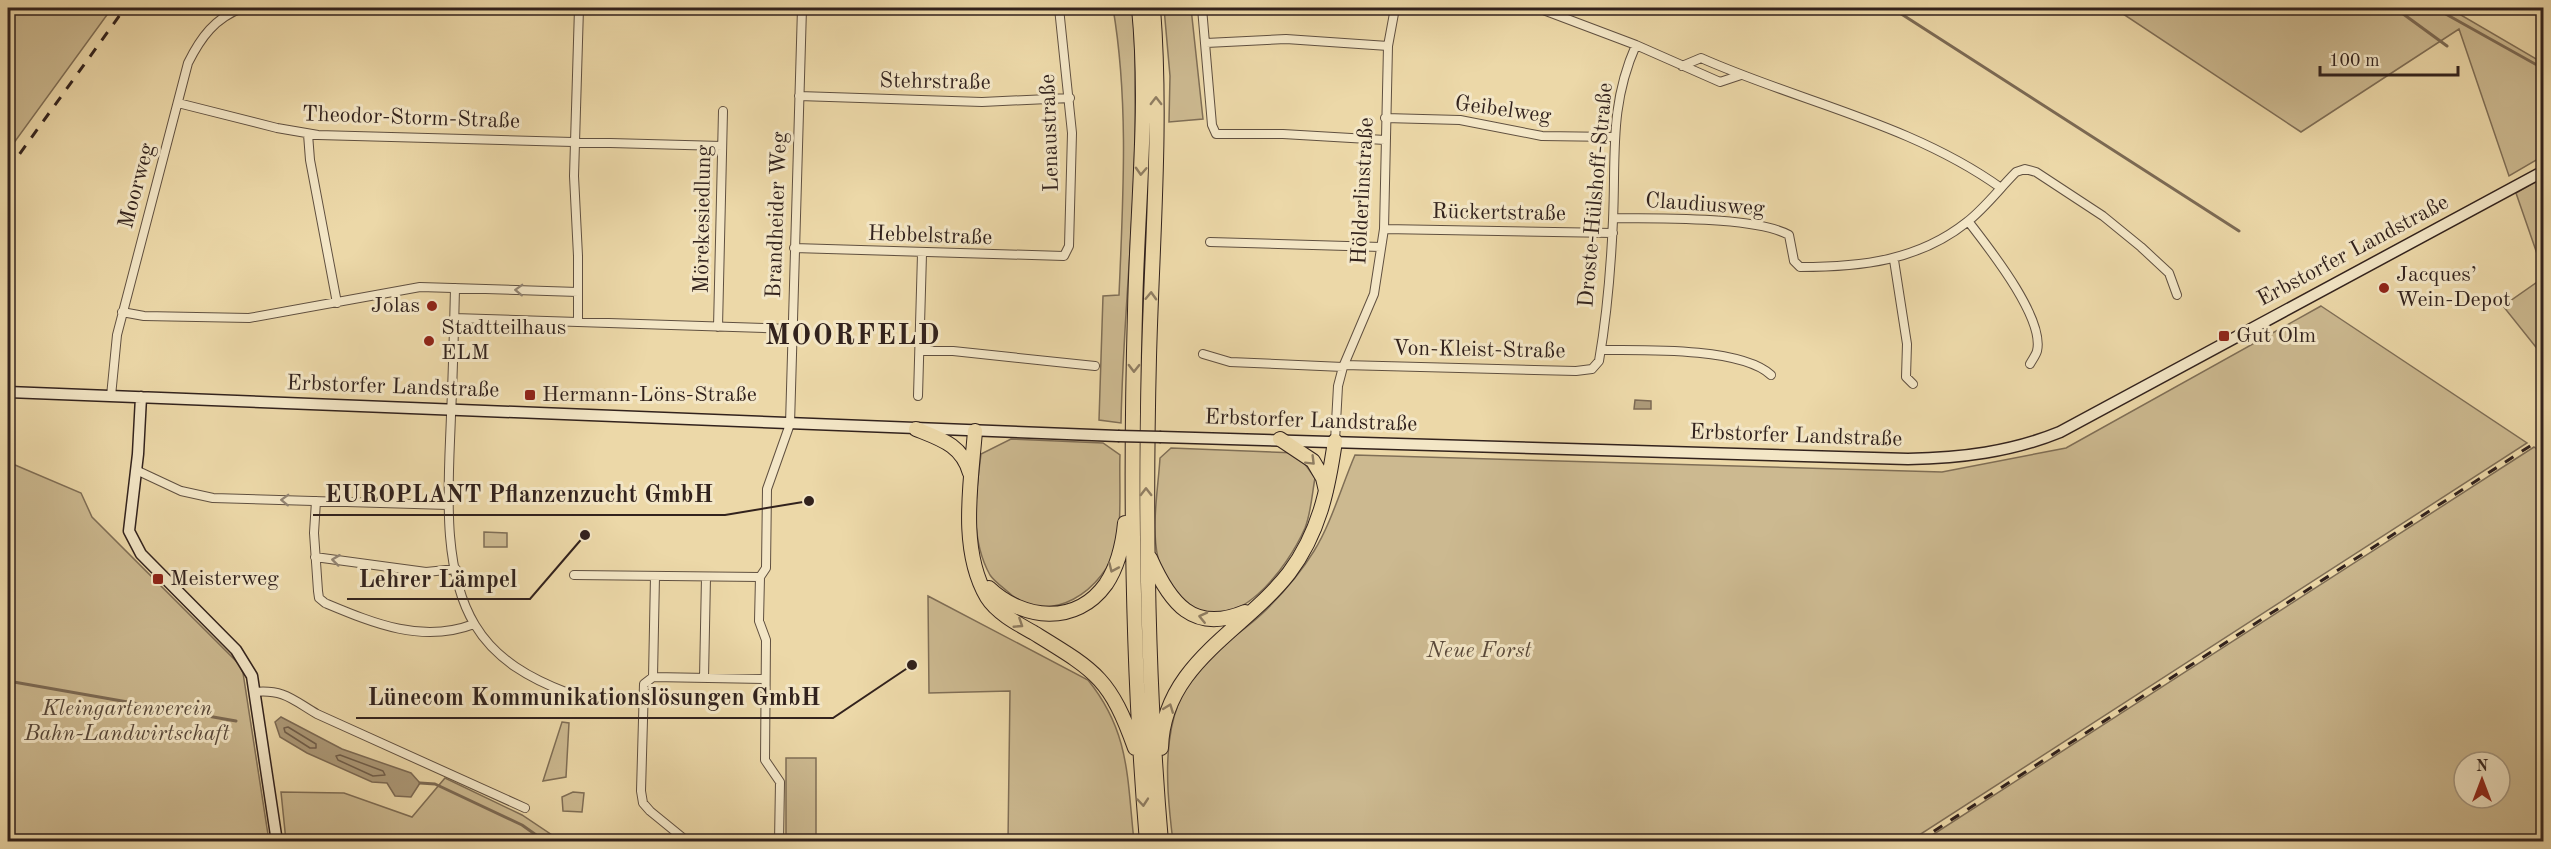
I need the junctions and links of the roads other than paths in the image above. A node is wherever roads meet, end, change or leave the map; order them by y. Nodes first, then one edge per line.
1 (242, 8) edge
2 (579, 8) edge
3 (802, 8) edge
4 (1059, 8) edge
5 (1139, 8) edge
6 (1153, 8) edge
7 (1202, 8) edge
8 (1395, 8) edge
9 (1538, 8) edge
10 (1206, 43) junction
11 (1636, 45) junction
12 (1388, 46) junction
13 (1682, 66) junction
14 (1741, 75) junction
15 (799, 96) junction
16 (1070, 98) junction
17 (178, 102) junction
18 (723, 111) dead end
19 (1385, 118) junction
20 (308, 134) junction
21 (1615, 137) junction
22 (1385, 140) junction
23 (575, 142) junction
24 (722, 146) junction
25 (2544, 171) edge
26 (2001, 188) junction
27 (1614, 218) junction
28 (1968, 221) junction
29 (1384, 229) junction
30 (1613, 233) junction
31 (1210, 242) dead end
32 (1381, 247) junction
33 (795, 248) junction
34 (922, 254) junction
35 (1064, 256) joint
36 (1894, 260) junction
37 (455, 288) junction
38 (578, 292) junction
39 (2177, 295) dead end
40 (337, 303) junction
41 (122, 312) junction
42 (454, 318) junction
43 (578, 322) junction
44 (718, 327) junction
45 (792, 329) junction
46 (1601, 350) junction
47 (920, 351) junction
48 (1203, 354) dead end
49 (2030, 364) dead end
50 (1095, 366) dead end
51 (1344, 366) junction
52 (1771, 375) dead end
53 (1913, 384) dead end
54 (8, 393) edge
55 (111, 396) junction
56 (918, 396) dead end
57 (141, 398) junction
58 (452, 409) junction
59 (790, 424) junction
60 (916, 429) junction
61 (975, 431) junction
62 (1280, 439) junction
63 (1335, 441) junction
64 (136, 470) junction
65 (971, 478) junction
66 (1132, 493) junction
67 (1327, 495) junction
68 (316, 501) junction
69 (448, 505) junction
70 (1147, 550) junction
71 (315, 557) junction
72 (456, 569) junction
73 (574, 575) dead end
74 (655, 576) junction
75 (706, 577) junction
76 (760, 577) junction
77 (982, 581) junction
78 (1258, 607) junction
79 (474, 624) junction
80 (653, 677) junction
81 (704, 678) junction
82 (765, 679) junction
83 (254, 692) junction
84 (568, 693) dead end
85 (1140, 762) junction
86 (1158, 807) junction
87 (525, 808) dead end
88 (277, 842) edge
89 (688, 842) edge
90 (779, 842) edge
91 (1147, 842) edge
92 (1161, 842) edge

1 - 17 street, Moorweg
2 - 23 street
3 - 15 street, Brandheider Weg
4 - 16 street, Lenaustraße
5 -> 66 highway
70 -> 6 highway
7 - 10 street
8 - 12 street, Hölderlinstraße
9 - 11 street
10 - 12 street
10 - 22 street
11 - 13 street
11 - 21 street, Droste-Hülshoff-Straße
12 - 19 street, Hölderlinstraße
13 - 14 street
13 - 14 street
14 - 26 street
15 - 16 street, Stehrstraße
15 - 33 street, Brandheider Weg
16 - 35 street, Lenaustraße
17 - 20 street, Theodor-Storm-Straße
17 - 41 street, Moorweg
18 - 24 street, Mörekesiedlung
19 - 21 street, Geibelweg
19 - 22 street, Hölderlinstraße
20 - 23 street, Theodor-Storm-Straße
20 - 40 street
21 - 27 street, Droste-Hülshoff-Straße
22 - 29 street, Hölderlinstraße
23 - 24 street, Theodor-Storm-Straße
23 - 38 street
24 - 44 street, Mörekesiedlung
25 - 63 street, Erbstorfer Landstraße
26 - 28 street, Claudiusweg
26 - 39 street, Claudiusweg
27 - 30 street, Droste-Hülshoff-Straße
27 - 36 street, Claudiusweg
28 - 36 street, Claudiusweg
28 - 49 street
29 - 30 street, Rückertstraße
29 - 32 street, Hölderlinstraße
30 - 46 street, Droste-Hülshoff-Straße
31 - 32 street
32 - 51 street, Hölderlinstraße
33 - 34 street, Hebbelstraße
33 - 45 street, Brandheider Weg
34 - 35 street, Hebbelstraße
34 - 47 street
36 - 53 street
38 -> 37 street
37 - 40 street
37 - 42 street
38 - 43 street
40 - 41 street
41 - 55 street, Moorweg
42 - 43 street
42 - 58 street
43 - 44 street, Mörekesiedlung
44 - 45 street, Mörekesiedlung
45 - 59 street, Brandheider Weg
46 - 51 street, Von-Kleist-Straße
46 - 52 street
47 - 50 street
47 - 56 street
48 - 51 street
51 - 63 street, Hölderlinstraße
54 - 55 street, Erbstorfer Landstraße
55 - 57 street, Erbstorfer Landstraße
57 - 58 street, Erbstorfer Landstraße
57 - 64 street
58 - 59 street, Erbstorfer Landstraße
58 - 69 street
59 - 60 street, Erbstorfer Landstraße
59 - 76 street, Brandheider Weg
60 - 61 street, Erbstorfer Landstraße
60 - 65 highway
61 - 62 street, Erbstorfer Landstraße, bridge
61 - 65 highway
62 - 63 street, Erbstorfer Landstraße
62 -> 67 highway
63 - 67 highway
68 -> 64 street
64 - 83 street
65 - 77 highway
66 -> 77 highway
66 - 85 highway
67 - 78 highway
68 - 69 street
68 - 71 street
69 - 72 street
78 -> 70 highway
70 - 86 highway
72 -> 71 street
71 - 79 street
72 - 79 street
73 - 74 street
74 - 75 street
74 - 80 street
75 - 76 street
75 - 81 street
76 - 82 street, Brandheider Weg
77 -> 85 highway
86 -> 78 highway
79 - 84 street
80 - 81 street
80 - 89 street
81 - 82 street
82 - 90 street, Brandheider Weg
83 - 87 street
83 - 88 street
85 -> 91 highway
86 - 92 highway

